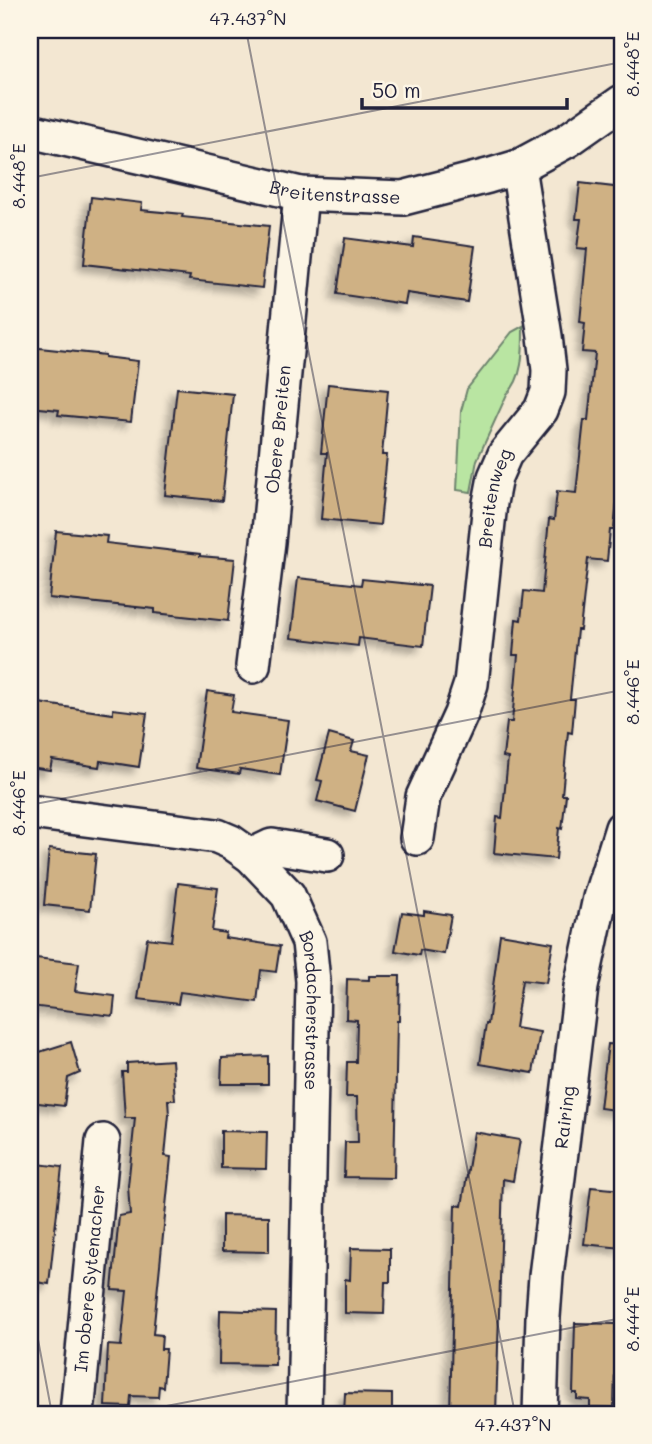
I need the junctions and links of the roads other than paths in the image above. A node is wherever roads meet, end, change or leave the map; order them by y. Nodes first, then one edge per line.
1 (622, 102) edge
2 (30, 131) edge
3 (517, 166) junction
4 (301, 194) junction
5 (253, 666) dead end
6 (30, 812) edge
7 (622, 828) edge
8 (417, 838) dead end
9 (327, 855) dead end
10 (251, 856) junction
11 (103, 1141) dead end
12 (77, 1414) edge
13 (304, 1414) edge
14 (540, 1414) edge

1 - 3 street, Breitenstrasse
2 - 4 street, Breitenstrasse
3 - 4 street, Breitenstrasse
3 - 8 street, Breitenweg
4 - 5 street, Obere Breiten
6 - 10 street, Bordacherstrasse
7 - 14 street, Rairing
9 - 10 street
10 - 13 street, Bordacherstrasse
11 - 12 street, Im obere Sytenacher

